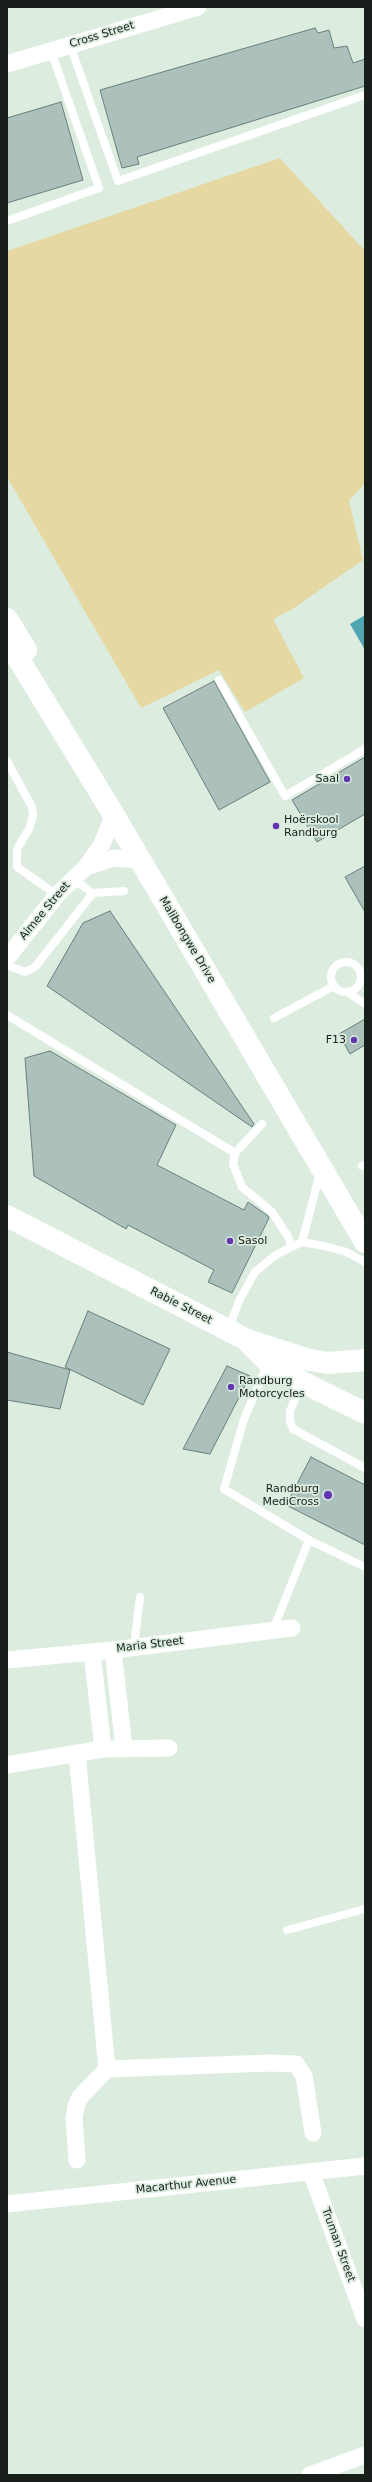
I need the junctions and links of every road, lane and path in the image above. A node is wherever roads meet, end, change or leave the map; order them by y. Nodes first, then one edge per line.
1 (198, 7) edge
2 (70, 45) junction
3 (51, 51) junction
4 (7, 64) edge
5 (365, 94) edge
6 (7, 221) edge
7 (7, 619) edge
8 (7, 640) edge
9 (219, 680) dead end
10 (365, 749) edge
11 (7, 761) edge
12 (112, 812) junction
13 (139, 860) junction
14 (86, 866) junction
15 (73, 878) junction
16 (124, 890) dead end
17 (93, 893) junction
18 (57, 895) junction
19 (7, 958) edge
20 (7, 965) edge
21 (334, 986) junction
22 (347, 992) junction
23 (365, 1004) edge
24 (7, 1015) edge
25 (274, 1018) dead end
26 (262, 1124) dead end
27 (235, 1153) junction
28 (321, 1167) junction
29 (7, 1216) edge
30 (365, 1217) edge
31 (302, 1242) junction
32 (365, 1242) edge
33 (291, 1247) junction
34 (365, 1262) edge
35 (237, 1335) junction
36 (365, 1360) edge
37 (268, 1362) junction
38 (302, 1382) junction
39 (365, 1413) edge
40 (365, 1468) edge
41 (309, 1540) junction
42 (365, 1567) edge
43 (140, 1597) dead end
44 (292, 1628) dead end
45 (273, 1630) junction
46 (134, 1647) junction
47 (113, 1650) junction
48 (92, 1652) junction
49 (7, 1660) edge
50 (124, 1748) junction
51 (169, 1748) dead end
52 (103, 1749) junction
53 (77, 1753) junction
54 (7, 1765) edge
55 (365, 1909) edge
56 (287, 1930) dead end
57 (107, 2069) junction
58 (313, 2133) dead end
59 (77, 2160) dead end
60 (365, 2166) edge
61 (311, 2172) junction
62 (7, 2204) edge
63 (365, 2319) edge
64 (365, 2455) edge
65 (310, 2475) edge

1 - 2 street, Cross Street
2 - 3 street, Cross Street
2 - 5 lane
3 - 4 street, Cross Street
3 - 6 lane
7 - 30 main road, Malibongwe Drive
8 - 12 main road, Malibongwe Drive
9 - 10 lane
11 - 18 lane
12 - 13 main road, Malibongwe Drive
12 - 14 street, Aimee Street
13 - 14 street, Aimee Street
13 - 28 main road, Malibongwe Drive
14 - 15 street, Aimee Street
15 - 17 lane
15 - 18 street, Aimee Street
16 - 17 lane
17 - 20 lane
18 - 19 street, Aimee Street
21 - 22 lane
21 - 22 lane
21 - 25 lane
22 - 23 lane
24 - 27 lane
26 - 27 lane
27 - 33 lane
28 - 31 lane
28 - 32 main road, Malibongwe Drive
29 - 35 main road, Rabie Street
31 - 33 lane
31 - 34 lane
33 - 35 lane
35 - 36 main road, Rabie Street
35 - 37 main road
37 - 38 main road
37 - 41 lane
38 - 39 main road
38 - 40 lane
41 - 42 lane
41 - 45 lane
43 - 46 lane
44 - 45 street, Maria Street
45 - 46 street, Maria Street
46 - 47 street, Maria Street
47 - 48 street, Maria Street
47 - 50 street
48 - 49 street, Maria Street
48 - 52 street
50 - 51 street
50 - 52 street
52 - 53 street
53 - 54 street
53 - 57 street
55 - 56 lane
57 - 58 street
57 - 59 street
60 - 61 street, Macarthur Avenue
61 - 62 street, Macarthur Avenue
61 - 63 street, Truman Street
64 - 65 street

